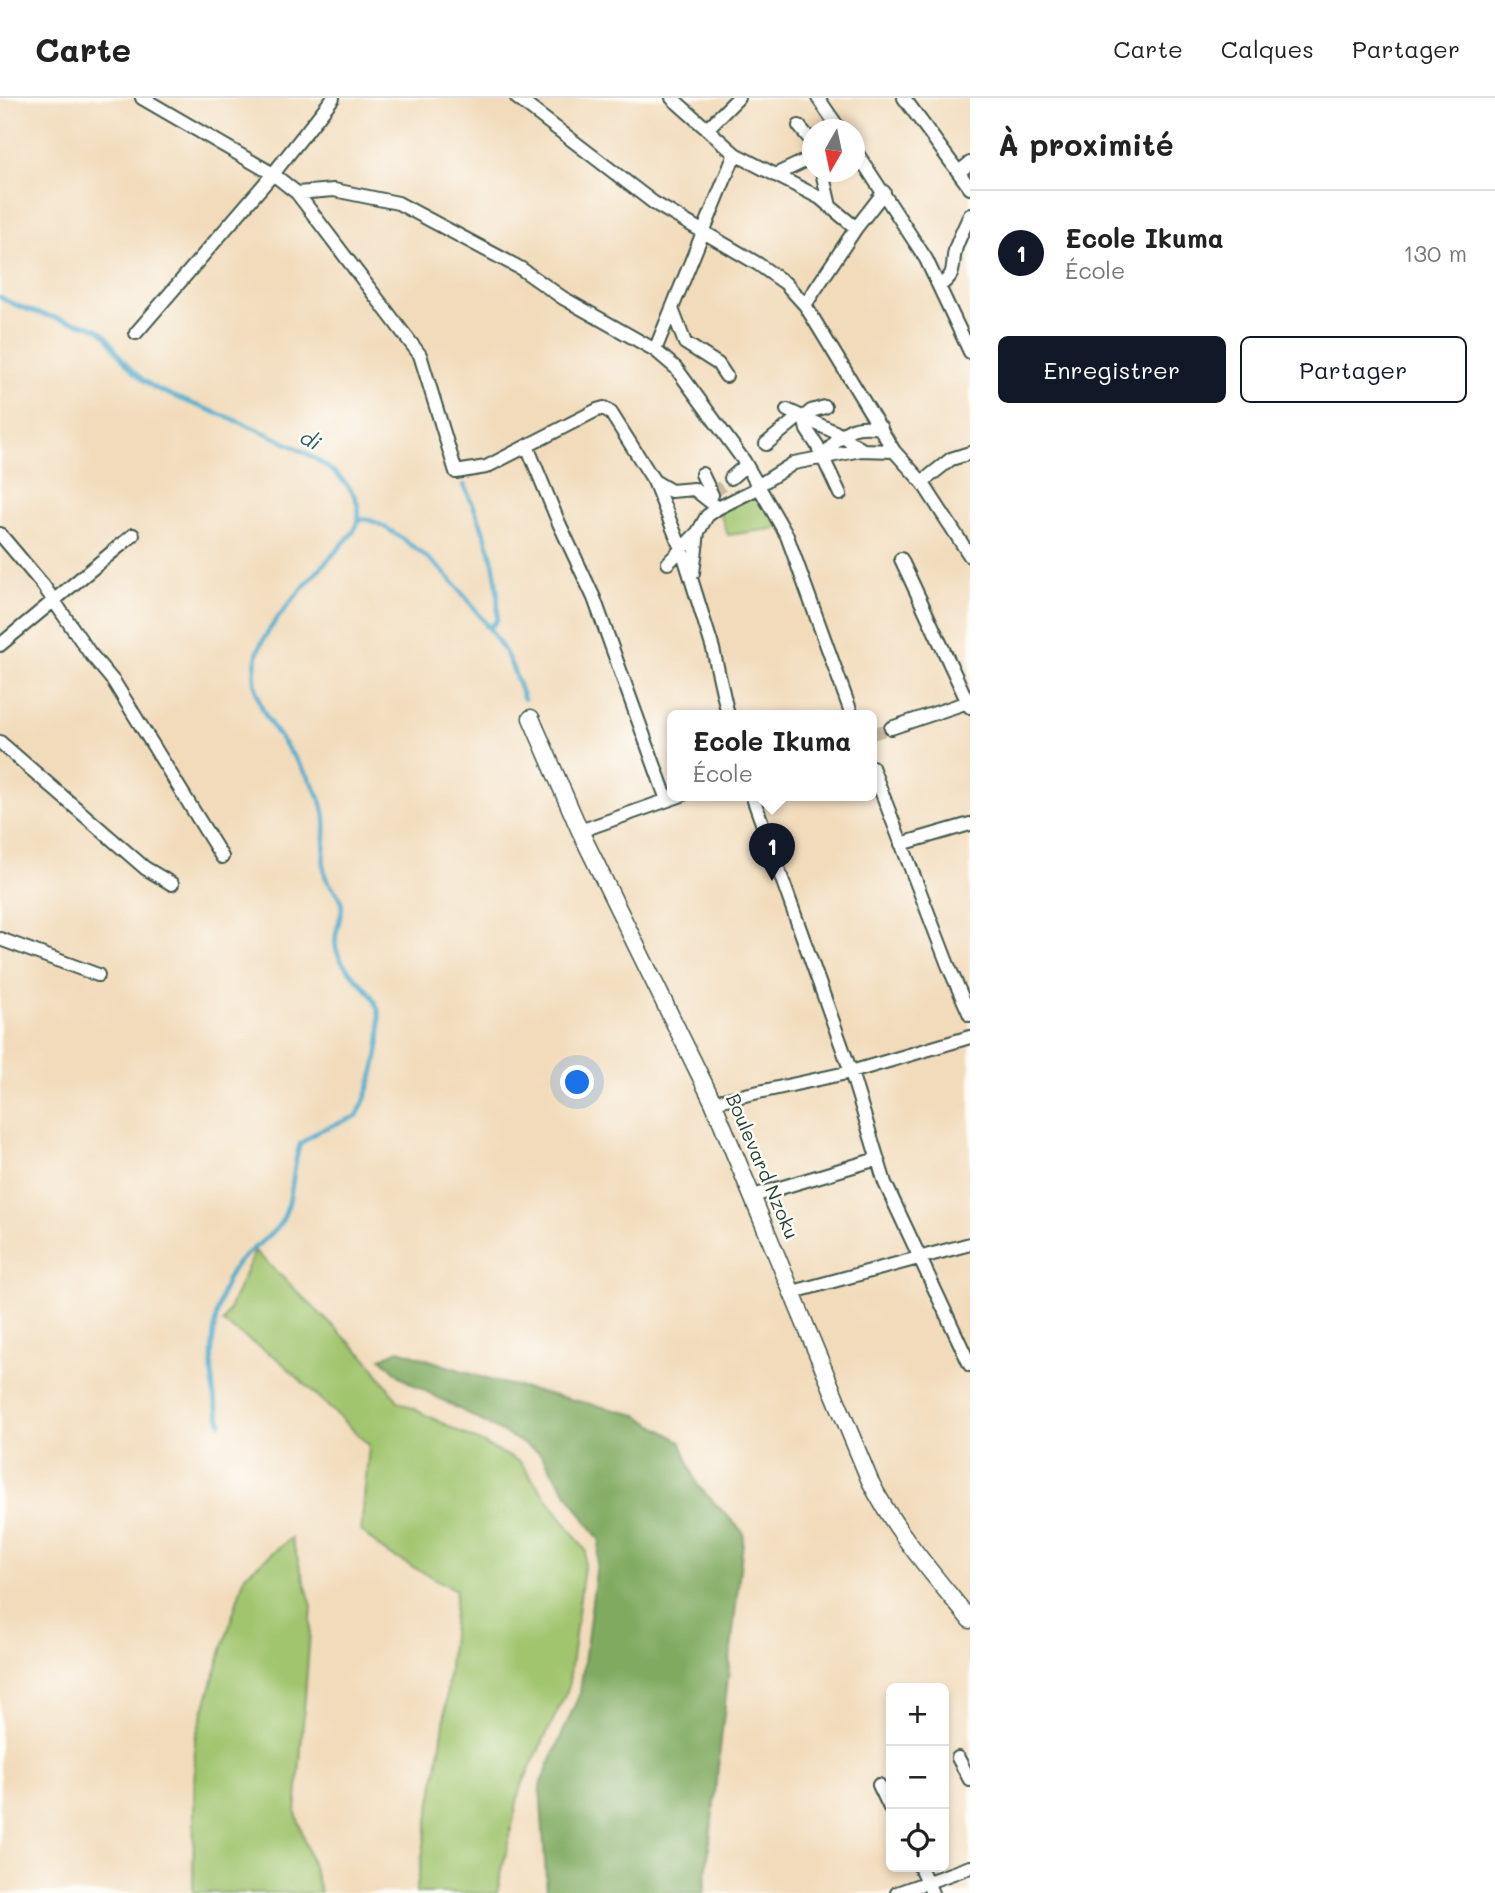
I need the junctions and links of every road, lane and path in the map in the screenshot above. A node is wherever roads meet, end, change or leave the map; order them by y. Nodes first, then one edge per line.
1 (142, 98) edge
2 (333, 98) edge
3 (517, 98) edge
4 (672, 98) edge
5 (738, 98) edge
6 (818, 98) edge
7 (904, 98) edge
8 (832, 119) edge
9 (799, 126) dead end
10 (708, 128) junction
11 (802, 130) edge
12 (735, 153) junction
13 (802, 162) edge
14 (970, 163) edge
15 (865, 167) edge
16 (958, 172) junction
17 (273, 174) junction
18 (775, 175) junction
19 (824, 182) edge
20 (970, 188) edge
21 (884, 192) junction
22 (297, 193) junction
23 (830, 206) junction
24 (970, 215) edge
25 (856, 228) junction
26 (704, 232) junction
27 (939, 286) junction
28 (805, 305) junction
29 (672, 309) junction
30 (136, 332) dead end
31 (655, 350) junction
32 (970, 352) edge
33 (726, 376) dead end
34 (825, 407) dead end
35 (787, 410) dead end
36 (802, 417) junction
37 (881, 428) junction
38 (840, 436) junction
39 (766, 444) dead end
40 (527, 446) junction
41 (863, 450) junction
42 (894, 451) junction
43 (970, 453) edge
44 (821, 458) junction
45 (746, 465) junction
46 (702, 474) dead end
47 (731, 478) tunnel mouth
48 (654, 481) junction
49 (922, 482) junction
50 (760, 486) junction
51 (840, 494) dead end
52 (710, 496) junction
53 (718, 508) junction
54 (698, 532) junction
55 (0, 534) edge
56 (133, 536) dead end
57 (681, 549) junction
58 (970, 556) edge
59 (901, 559) dead end
60 (668, 563) dead end
61 (692, 580) junction
62 (54, 602) junction
63 (0, 645) edge
64 (969, 704) edge
65 (727, 710) edge
66 (850, 710) edge
67 (531, 718) dead end
68 (891, 728) tunnel mouth
69 (0, 742) edge
70 (877, 780) edge
71 (667, 800) joint
72 (754, 801) edge
73 (970, 824) edge
74 (580, 831) junction
75 (901, 844) junction
76 (222, 857) dead end
77 (172, 884) dead end
78 (0, 939) edge
79 (98, 975) dead end
80 (970, 1015) edge
81 (970, 1037) edge
82 (851, 1072) junction
83 (713, 1102) junction
84 (877, 1159) junction
85 (753, 1196) junction
86 (970, 1244) edge
87 (920, 1256) junction
88 (793, 1292) junction
89 (970, 1365) edge
90 (970, 1620) edge
91 (958, 1758) dead end
92 (970, 1780) edge
93 (879, 1785) dead end
94 (891, 1809) edge
95 (970, 1867) edge
96 (922, 1872) edge
97 (930, 1888) edge
98 (897, 1893) edge

1 - 17 street
2 - 17 street
3 - 26 street
4 - 10 street
5 - 10 street
6 - 8 street
7 - 16 street
9 - 11 street
10 - 12 street
12 - 18 street
12 - 26 street
13 - 18 street
14 - 16 street
15 - 21 street
16 - 20 street
17 - 22 street
17 - 30 street
18 - 23 street
19 - 23 street
21 - 25 street
21 - 27 street
22 - 31 street
22 - 40 street
23 - 25 street
24 - 27 street
25 - 28 street
26 - 28 street
26 - 29 street
27 - 32 street
28 - 37 street
29 - 31 street
29 - 33 street
31 - 45 street
34 - 36 street
35 - 36 street
36 - 38 street
36 - 39 street
36 - 44 street
37 - 38 street
37 - 42 street
38 - 41 street
38 - 44 street
40 - 48 street
40 - 71 street
41 - 42 street
41 - 44 street
42 - 49 street
43 - 49 street
44 - 50 street
44 - 51 street
45 - 47 street
45 - 50 street
46 - 52 street
48 - 52 street
48 - 57 street
49 - 58 street
50 - 53 street
50 - 66 street
52 - 53 street
53 - 54 street
54 - 57 street
54 - 61 street
55 - 62 street
56 - 62 street
57 - 60 street
57 - 61 street
59 - 64 street
61 - 65 street
62 - 63 street
62 - 76 street
64 - 68 street
67 - 74 street, Boulevard Nzoku
69 - 77 street
70 - 75 street
71 - 74 street
72 - 82 street
73 - 75 street
74 - 83 street, Boulevard Nzoku
75 - 80 street
78 - 79 street
81 - 82 street
82 - 83 street
82 - 84 street
83 - 85 street, Boulevard Nzoku
84 - 85 street
84 - 87 street
85 - 88 street, Boulevard Nzoku
86 - 87 street
87 - 88 street
87 - 89 street
88 - 90 street, Boulevard Nzoku
91 - 92 street
93 - 94 street
95 - 97 street
96 - 97 street
97 - 98 street

